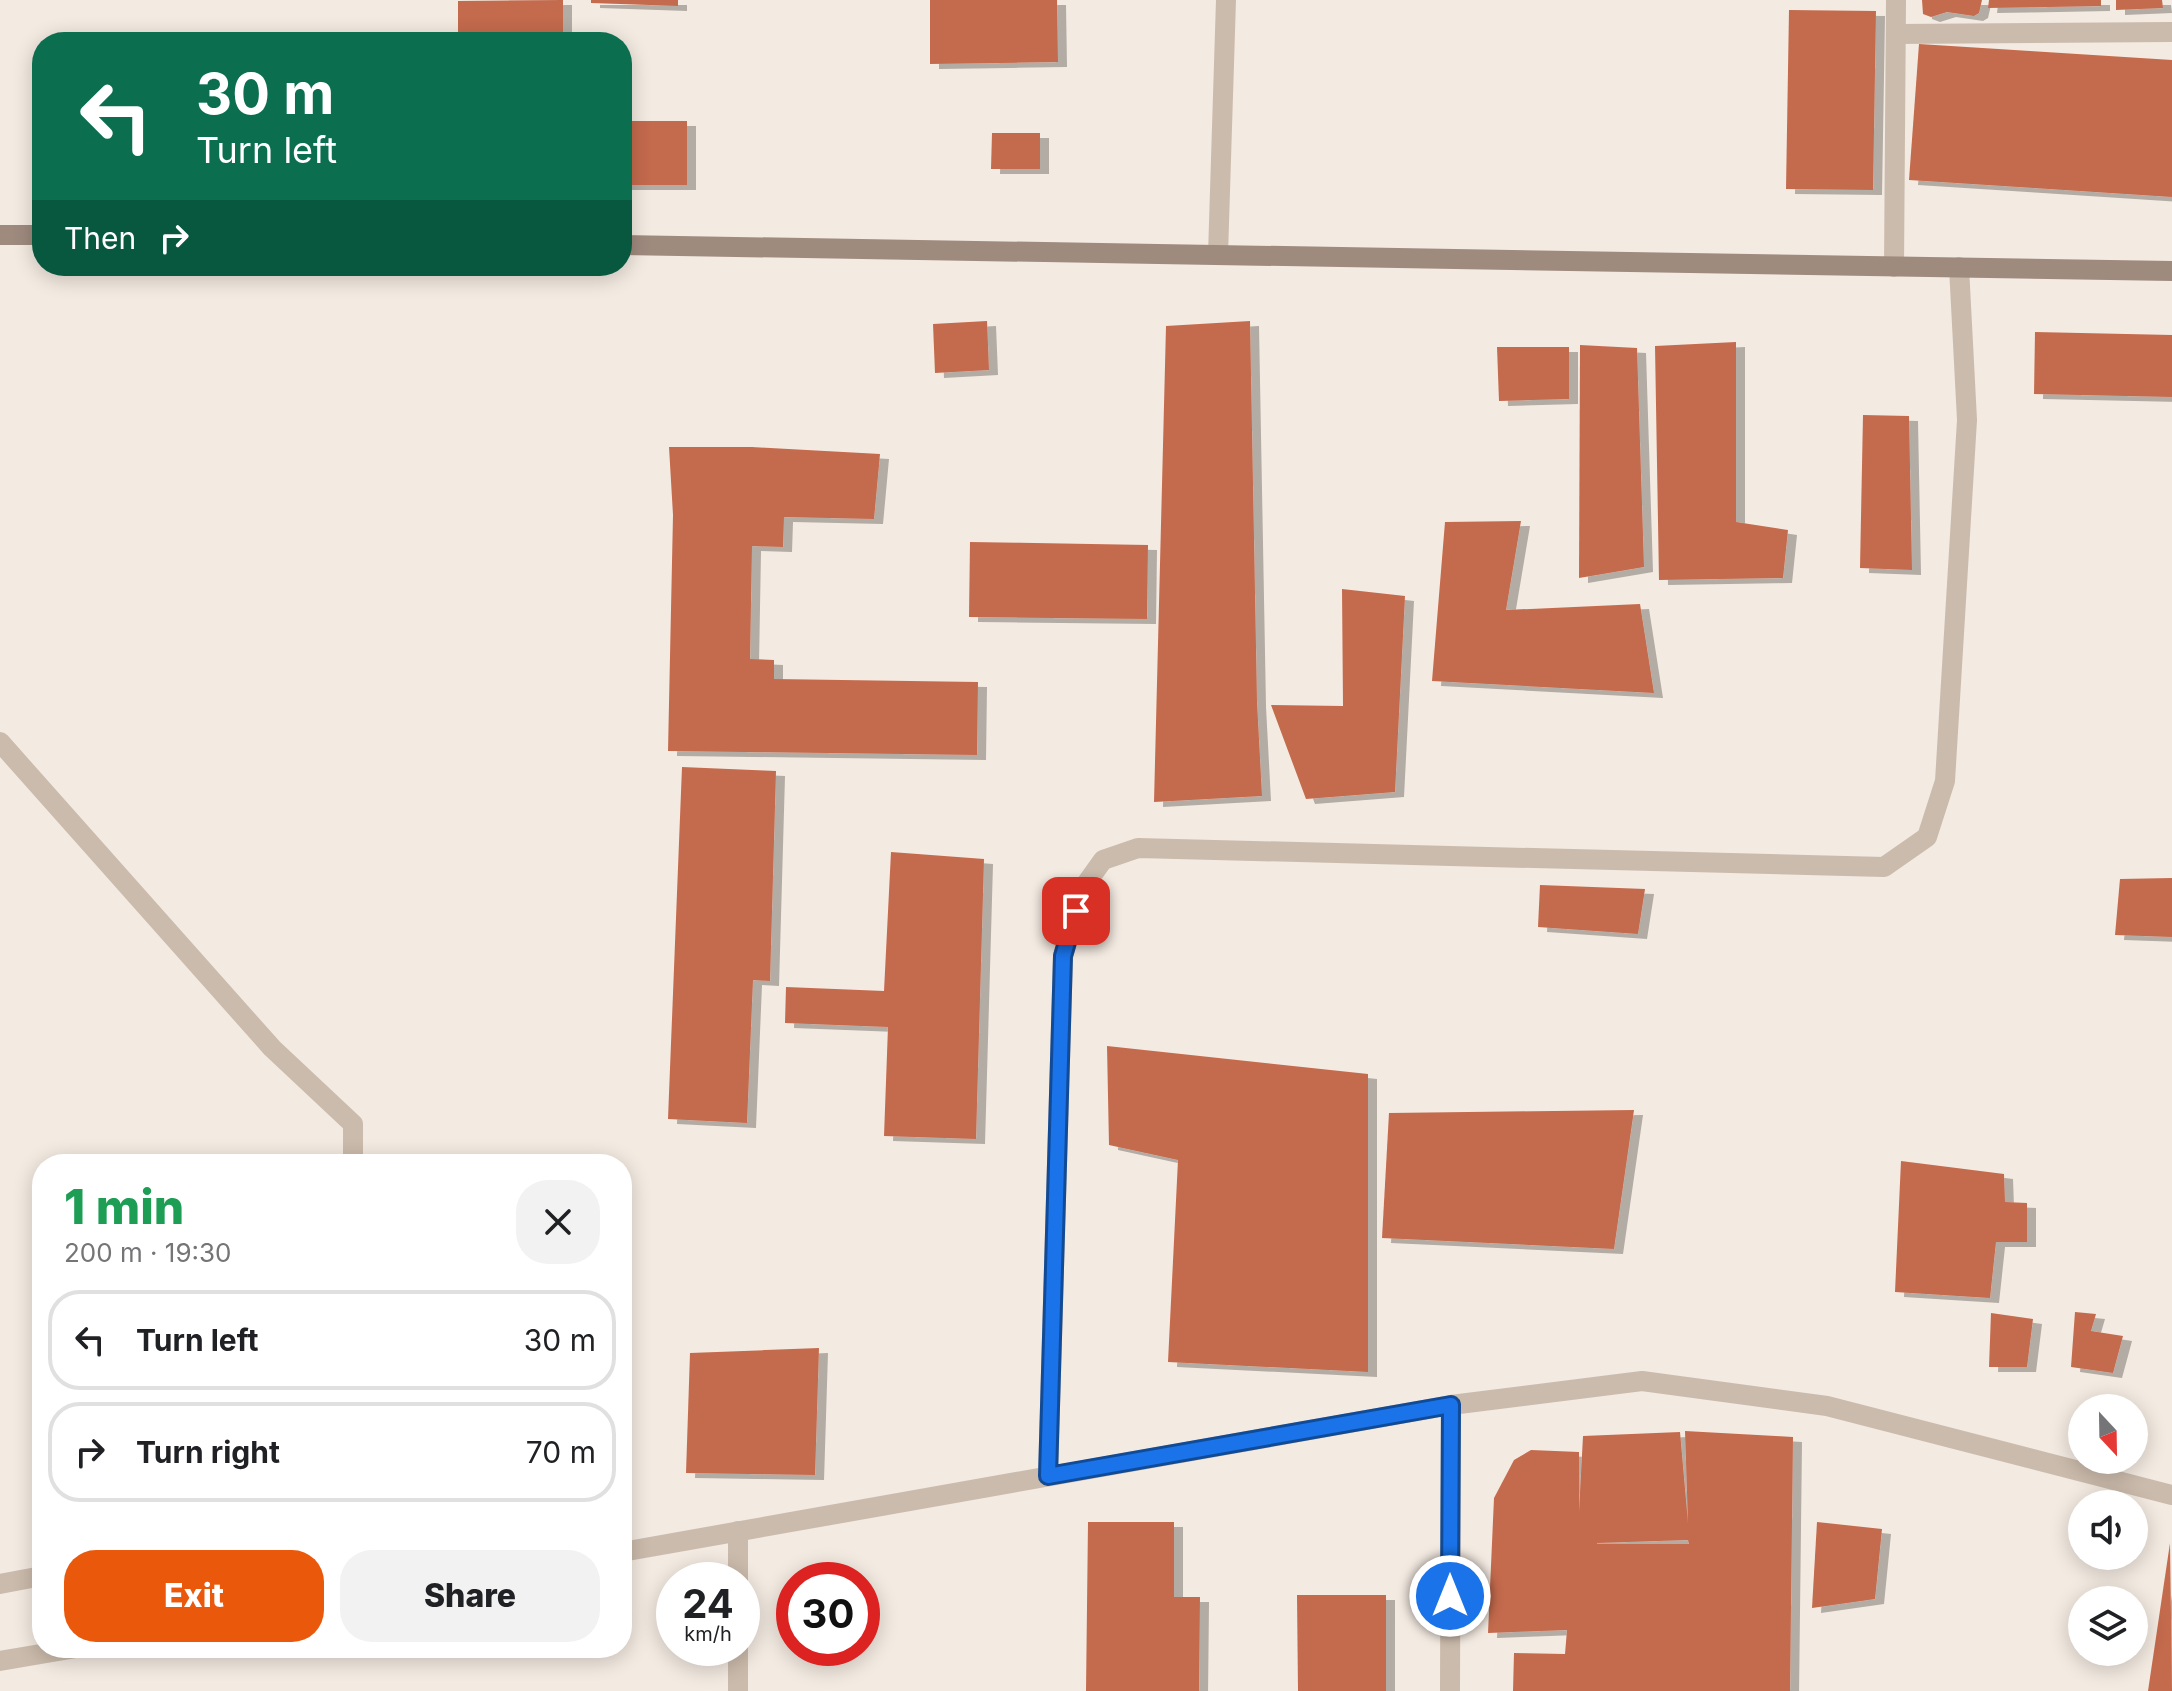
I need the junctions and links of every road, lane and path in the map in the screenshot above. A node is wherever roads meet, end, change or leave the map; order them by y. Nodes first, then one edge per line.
1 (1226, 0) edge
2 (1896, 0) edge
3 (2172, 32) edge
4 (1897, 34) junction
5 (0, 235) edge
6 (32, 235) edge
7 (632, 245) edge
8 (1218, 255) junction
9 (1894, 267) junction
10 (1959, 267) junction
11 (2172, 271) edge
12 (0, 742) edge
13 (353, 1154) edge
14 (1451, 1405) junction
15 (1048, 1476) junction
16 (2172, 1495) edge
17 (738, 1531) junction
18 (632, 1550) edge
19 (738, 1562) edge
20 (32, 1578) edge
21 (0, 1584) edge
22 (32, 1656) edge
23 (0, 1661) edge
24 (738, 1666) edge
25 (738, 1691) edge
26 (1450, 1691) edge

1 - 8 street
2 - 4 street
3 - 4 street
4 - 9 street
5 - 6 main road
7 - 8 main road
8 - 9 main road
9 - 10 main road
10 - 11 main road
10 - 15 street
12 - 13 street
14 - 15 street
14 - 16 street
14 - 26 street
15 - 17 street
17 - 18 street
17 - 19 street
20 - 21 street
22 - 23 street
24 - 25 street

